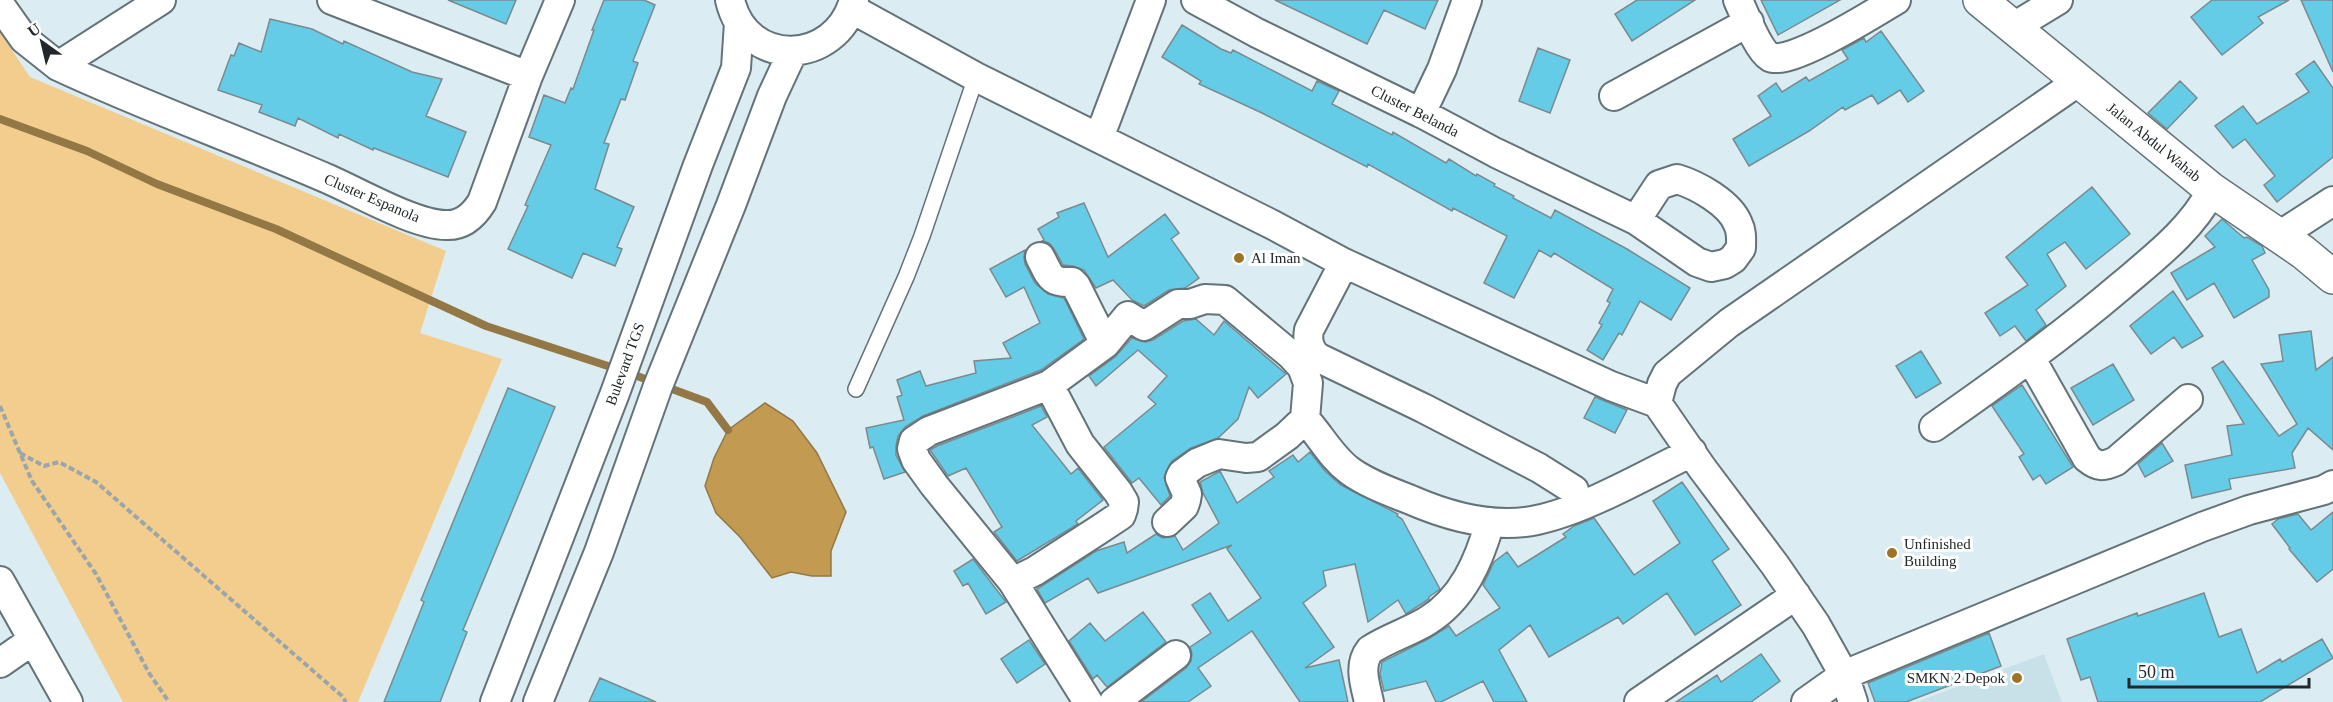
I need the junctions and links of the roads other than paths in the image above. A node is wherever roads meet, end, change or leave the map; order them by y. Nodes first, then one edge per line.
1 (161, 0) edge
2 (332, 0) edge
3 (560, 0) edge
4 (1151, 0) edge
5 (1196, 0) edge
6 (1467, 0) edge
7 (1896, 0) edge
8 (1980, 0) edge
9 (2058, 0) edge
10 (853, 4) edge
11 (0, 6) edge
12 (735, 11) edge
13 (1743, 11) edge
14 (2012, 28) junction
15 (793, 51) junction
16 (58, 66) junction
17 (528, 76) junction
18 (976, 77) junction
19 (2079, 81) junction
20 (1614, 96) dead end
21 (1421, 113) junction
22 (1099, 138) junction
23 (2212, 190) junction
24 (2333, 201) edge
25 (1636, 220) dead end
26 (2278, 236) junction
27 (1040, 257) dead end
28 (1344, 264) junction
29 (2333, 277) edge
30 (1105, 344) junction
31 (2031, 358) junction
32 (1049, 385) junction
33 (617, 387) junction
34 (856, 388) dead end
35 (654, 396) junction
36 (2188, 399) dead end
37 (1657, 403) junction
38 (1305, 419) junction
39 (1934, 428) dead end
40 (1692, 452) junction
41 (2333, 485) edge
42 (1574, 490) dead end
43 (1167, 522) dead end
44 (1490, 522) junction
45 (0, 581) edge
46 (1013, 582) junction
47 (1796, 595) junction
48 (33, 640) junction
49 (1176, 655) dead end
50 (0, 663) edge
51 (1844, 675) junction
52 (1651, 699) edge
53 (68, 702) edge
54 (495, 702) edge
55 (538, 702) edge
56 (1088, 702) edge
57 (1114, 702) edge
58 (1369, 702) edge
59 (1806, 702) edge
60 (1853, 702) edge

1 - 16 street
2 - 17 street
3 - 17 street, Cluster Espanola
4 - 22 street
5 - 21 street, Cluster Belanda
6 - 21 street
7 - 13 street
8 - 14 street, Jalan Abdul Wahab
9 - 14 street
10 - 15 street
10 - 18 street
11 - 16 street, Cluster Espanola
12 - 15 street
12 - 33 street, Bulevard TGS
13 - 20 street
14 - 19 street, Jalan Abdul Wahab
15 - 35 street
16 - 17 street, Cluster Espanola
18 - 22 street
18 - 34 lane
19 - 23 street, Jalan Abdul Wahab
19 - 37 street
21 - 25 street, Cluster Belanda
22 - 28 street
23 - 26 street, Jalan Abdul Wahab
23 - 31 street
24 - 26 street
26 - 29 street, Jalan Abdul Wahab
27 - 30 street
28 - 37 street
28 - 42 street
30 - 32 street
30 - 38 street
31 - 36 street
31 - 39 street
32 - 46 street
32 - 46 street
33 - 35 street
33 - 54 street, Bulevard TGS
35 - 55 street
37 - 40 street
38 - 43 street
38 - 44 street
40 - 44 street
40 - 47 street
41 - 51 street
44 - 58 street
45 - 48 street
46 - 56 street
47 - 51 street
47 - 52 street
48 - 50 street
48 - 53 street
49 - 57 street
51 - 59 street
51 - 60 street

